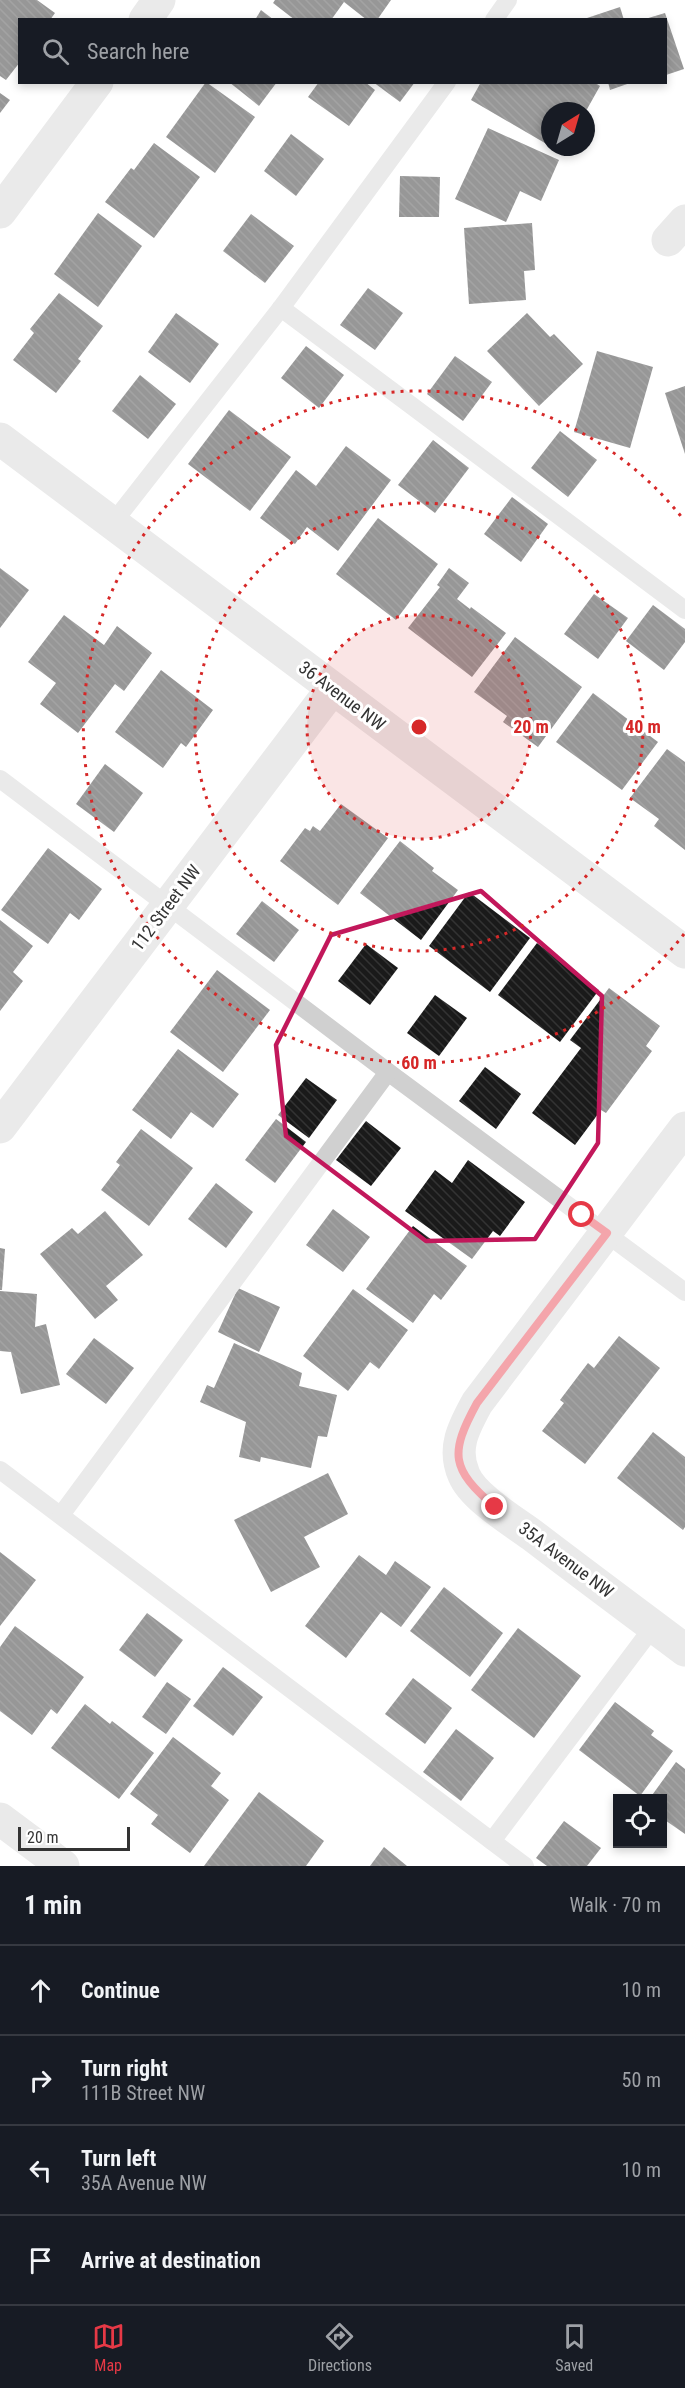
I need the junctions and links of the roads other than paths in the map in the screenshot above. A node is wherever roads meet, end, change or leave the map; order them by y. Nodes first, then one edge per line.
1 (159, 0) edge
2 (508, 0) edge
3 (146, 18) edge
4 (495, 18) edge
5 (96, 84) edge
6 (446, 84) edge
7 (0, 212) edge
8 (281, 308) junction
9 (0, 439) edge
10 (112, 524) junction
11 (685, 610) edge
12 (332, 689) junction
13 (0, 779) edge
14 (169, 906) junction
15 (685, 952) edge
16 (388, 1072) junction
17 (0, 1127) edge
18 (685, 1128) edge
19 (607, 1233) junction
20 (685, 1292) edge
21 (0, 1470) edge
22 (61, 1515) junction
23 (653, 1627) junction
24 (685, 1650) edge
25 (0, 1819) edge
26 (492, 1842) junction
27 (27, 1855) edge
28 (63, 1866) edge
29 (525, 1866) edge

1 - 3 street
2 - 4 lane
5 - 7 street
6 - 8 lane
8 - 10 lane
8 - 11 lane
9 - 10 street, 36 Avenue NW
10 - 12 street, 36 Avenue NW
12 - 14 street, 112 Street NW
12 - 15 street, 36 Avenue NW
13 - 14 lane
14 - 16 lane
14 - 17 street, 112 Street NW
16 - 19 lane
16 - 22 lane
18 - 19 street
19 - 20 lane
19 - 23 street, 35A Avenue NW
21 - 22 lane
22 - 26 lane
23 - 24 street, 35A Avenue NW
23 - 26 lane
25 - 27 street
26 - 29 lane
27 - 28 street

